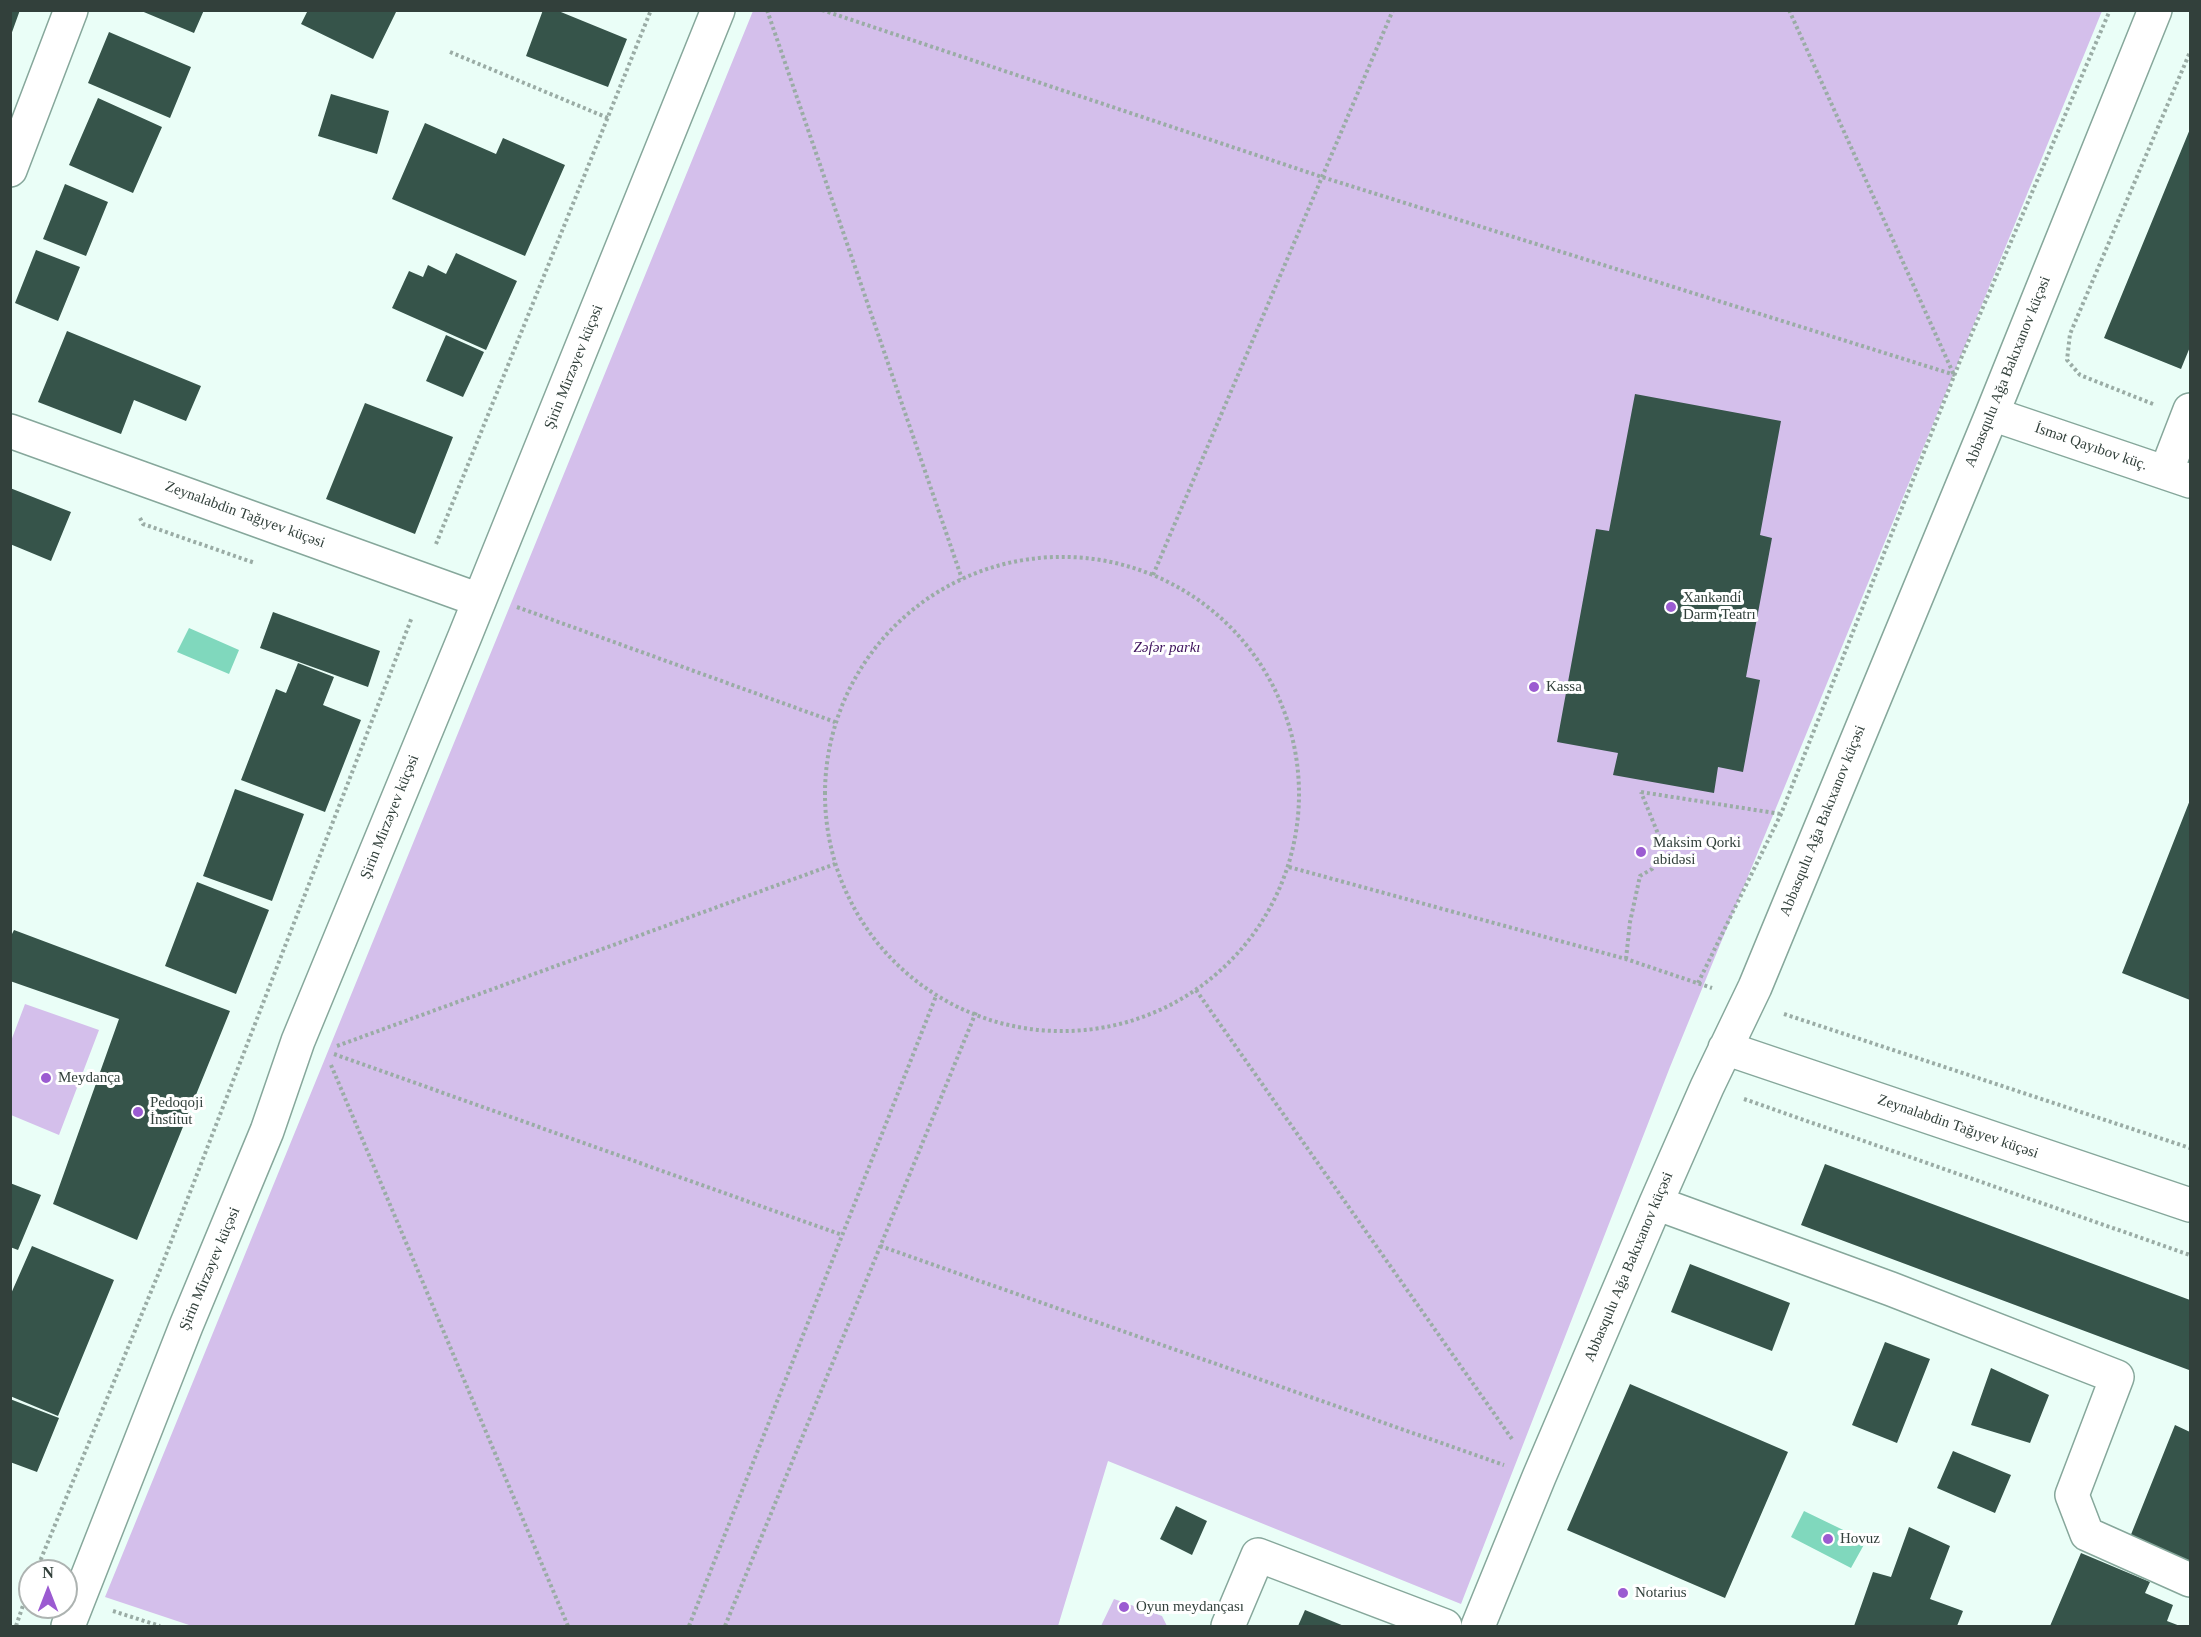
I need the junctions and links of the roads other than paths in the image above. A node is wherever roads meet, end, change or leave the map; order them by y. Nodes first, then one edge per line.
1 (70, 10) edge
2 (718, 10) edge
3 (2155, 10) edge
4 (10, 170) edge
5 (2189, 413) edge
6 (1992, 414) junction
7 (10, 431) edge
8 (2178, 476) edge
9 (493, 602) junction
10 (1725, 1048) junction
11 (1656, 1203) junction
12 (2190, 1205) edge
13 (2190, 1580) edge
14 (78, 1600) edge
15 (1228, 1626) edge
16 (1444, 1626) edge
17 (1478, 1626) edge

1 - 4 street
2 - 9 street, Şirin Mirzəyev küçəsi
3 - 6 street, Abbasqulu Ağa Bakıxanov küçəsi
5 - 8 street
6 - 8 street, İsmət Qayıbov küç.
6 - 10 street, Abbasqulu Ağa Bakıxanov küçəsi
7 - 9 street, Zeynalabdin Tağıyev küçəsi
9 - 14 street, Şirin Mirzəyev küçəsi
10 - 11 street, Abbasqulu Ağa Bakıxanov küçəsi
10 - 12 street, Zeynalabdin Tağıyev küçəsi
11 - 13 street
11 - 17 street, Abbasqulu Ağa Bakıxanov küçəsi
15 - 16 street

